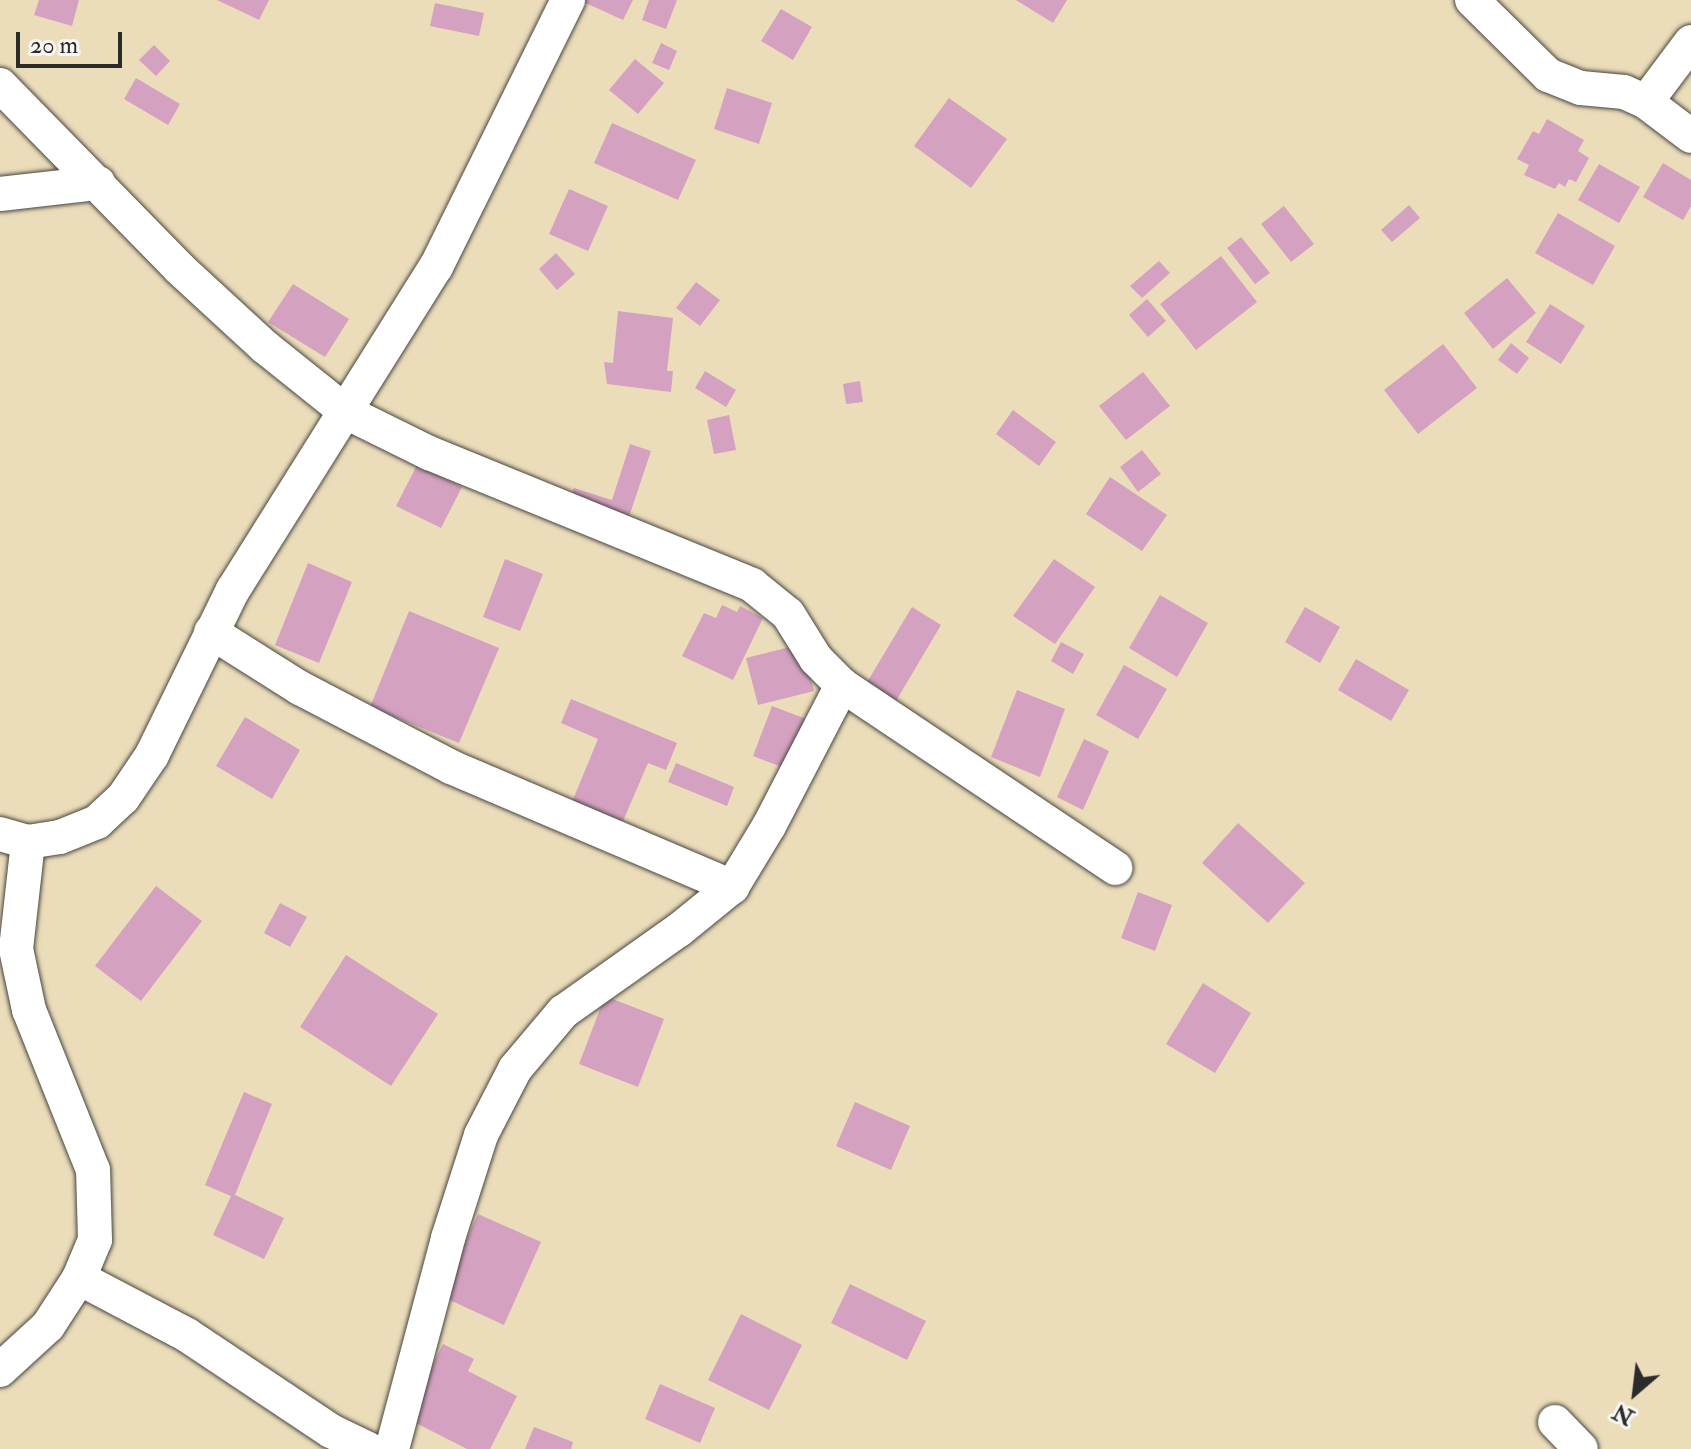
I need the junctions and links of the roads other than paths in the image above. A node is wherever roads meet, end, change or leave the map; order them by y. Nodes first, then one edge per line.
1 (568, 0) edge
2 (1472, 0) edge
3 (1691, 42) edge
4 (0, 85) edge
5 (1646, 102) junction
6 (1691, 136) edge
7 (98, 183) junction
8 (0, 194) edge
9 (346, 412) junction
10 (211, 632) junction
11 (842, 685) junction
12 (14, 838) edge
13 (1115, 868) dead end
14 (732, 887) junction
15 (79, 1278) junction
16 (0, 1370) edge
17 (1555, 1422) dead end
18 (368, 1449) edge
19 (392, 1449) edge
20 (1581, 1449) edge

1 - 9 street
2 - 5 street
3 - 5 street
4 - 7 street
5 - 6 street
7 - 8 street
7 - 9 street
9 - 10 street
9 - 11 street
10 - 12 street
10 - 14 street
11 - 13 street
11 - 14 street
12 - 15 street
14 - 19 street
15 - 16 street
15 - 18 street
17 - 20 street

